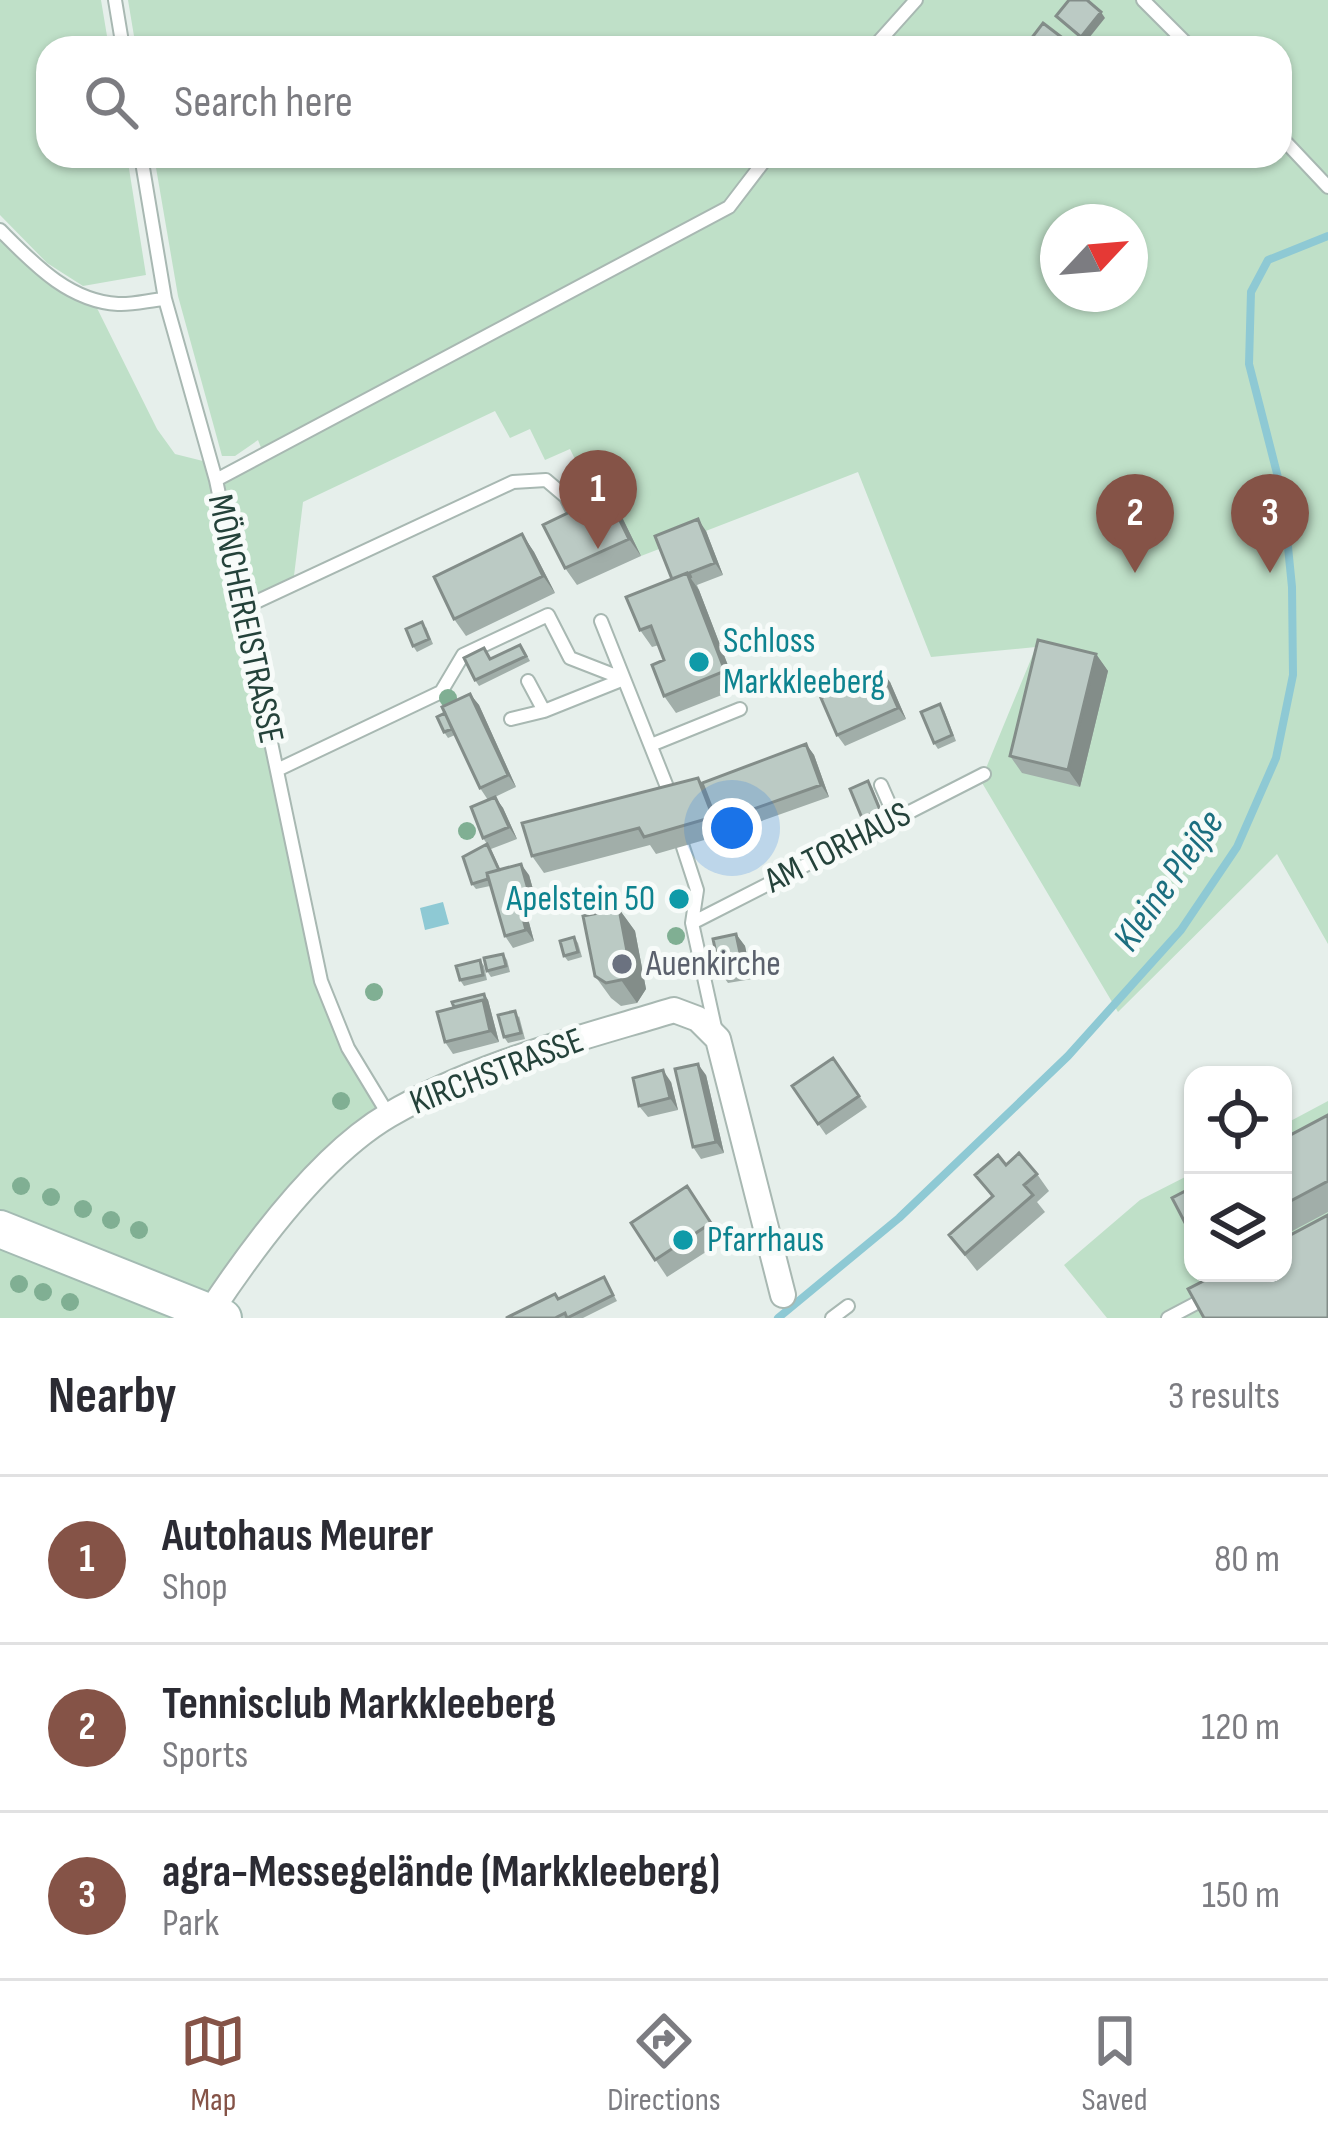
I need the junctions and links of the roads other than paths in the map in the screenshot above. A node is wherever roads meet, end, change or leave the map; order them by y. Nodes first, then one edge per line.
1 (116, 0) edge
2 (916, 0) edge
3 (1143, 0) edge
4 (121, 36) edge
5 (884, 36) edge
6 (1180, 36) edge
7 (1292, 149) edge
8 (143, 168) edge
9 (759, 168) edge
10 (1327, 185) edge
11 (0, 230) edge
12 (165, 298) junction
13 (216, 481) junction
14 (582, 529) edge
15 (243, 608) junction
16 (601, 621) dead end
17 (624, 679) junction
18 (528, 681) dead end
19 (740, 709) dead end
20 (544, 711) junction
21 (511, 719) dead end
22 (651, 746) junction
23 (277, 770) junction
24 (984, 774) dead end
25 (881, 785) dead end
26 (674, 804) edge
27 (896, 819) junction
28 (683, 848) edge
29 (692, 923) junction
30 (718, 1039) junction
31 (388, 1115) junction
32 (0, 1229) edge
33 (1220, 1291) edge
34 (783, 1295) dead end
35 (848, 1306) dead end
36 (217, 1315) edge
37 (832, 1318) edge
38 (1168, 1318) edge

1 - 4 lane
2 - 5 lane
3 - 6 lane
7 - 10 lane
8 - 12 lane, MÖNCHEREISTRASSE
9 - 13 lane
11 - 12 lane
12 - 13 lane, MÖNCHEREISTRASSE
13 - 15 lane, MÖNCHEREISTRASSE
14 - 15 lane
15 - 23 lane, MÖNCHEREISTRASSE
16 - 17 lane
17 - 20 lane
17 - 22 lane
17 - 23 lane
18 - 20 lane
19 - 22 lane
20 - 21 lane
22 - 26 lane
23 - 31 lane, MÖNCHEREISTRASSE
24 - 27 lane, AM TORHAUS
25 - 27 lane
27 - 29 lane, AM TORHAUS
28 - 29 lane
29 - 30 lane
30 - 31 street, KIRCHSTRASSE
30 - 34 street
31 - 36 street, KIRCHSTRASSE
32 - 36 main road
33 - 38 lane
35 - 37 lane

